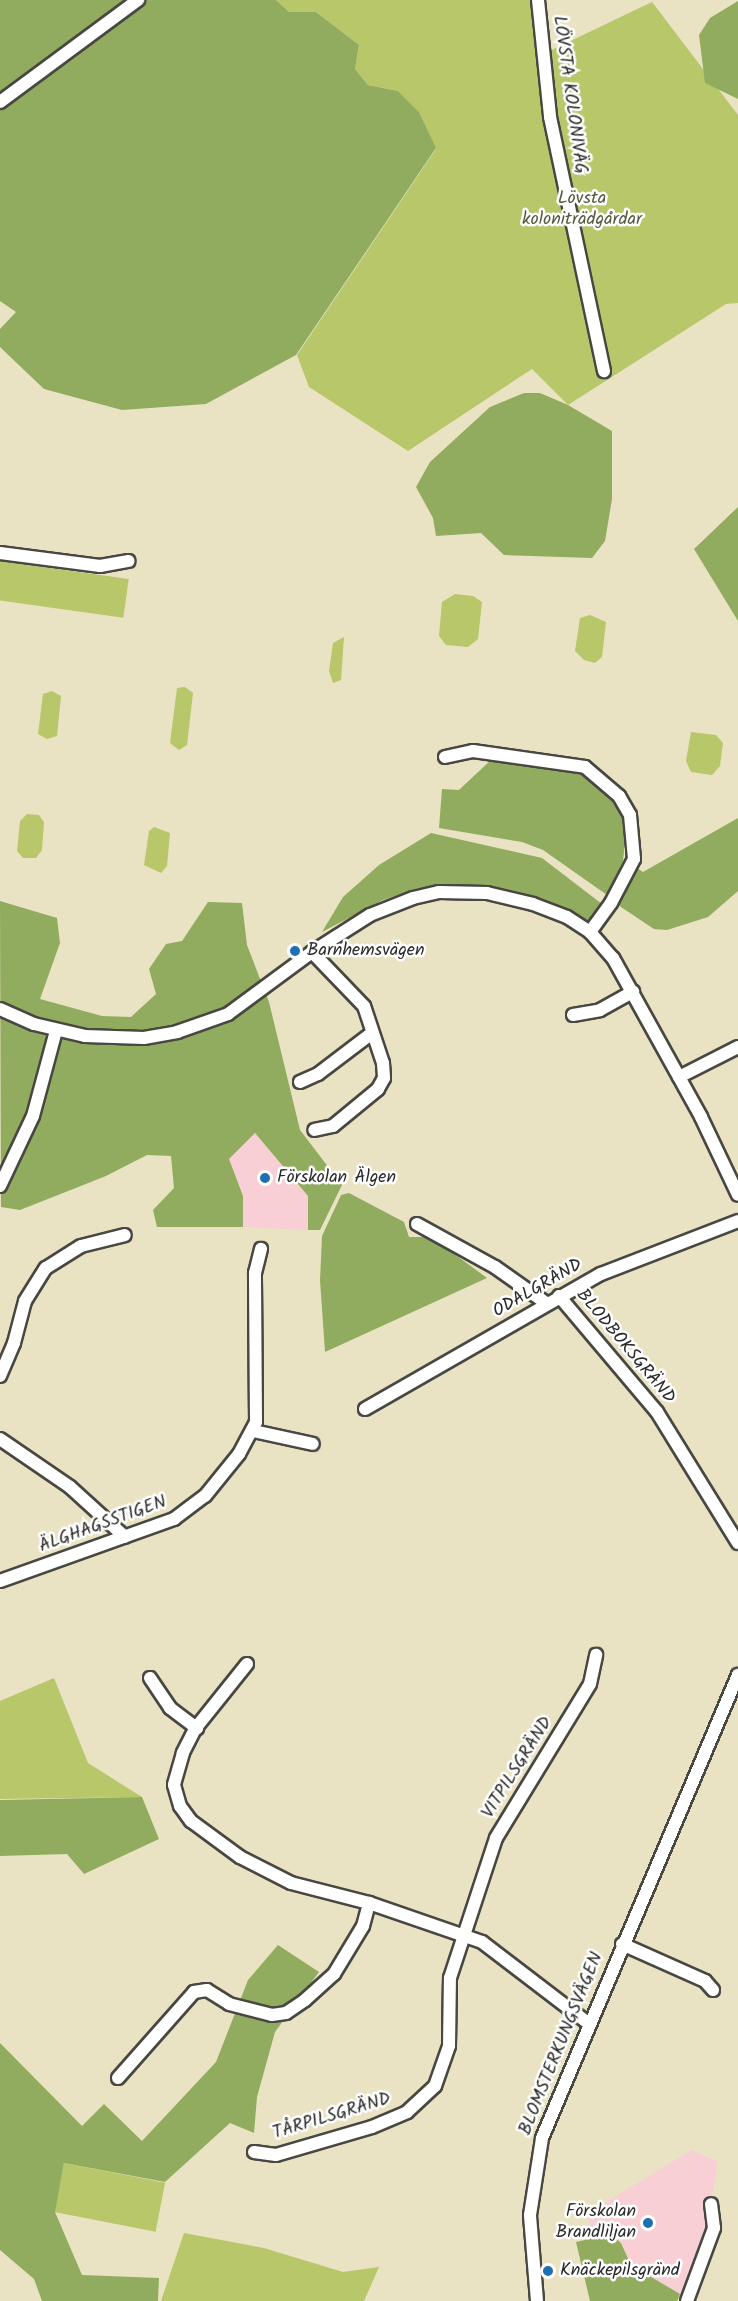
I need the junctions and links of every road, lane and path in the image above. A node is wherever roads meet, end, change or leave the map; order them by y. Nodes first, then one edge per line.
1 (138, 0) edge
2 (538, 0) edge
3 (0, 102) edge
4 (604, 372) dead end
5 (0, 553) edge
6 (129, 561) dead end
7 (445, 756) dead end
8 (590, 932) junction
9 (312, 952) junction
10 (633, 992) junction
11 (0, 1009) edge
12 (573, 1015) dead end
13 (56, 1031) junction
14 (372, 1033) junction
15 (738, 1047) edge
16 (679, 1077) junction
17 (300, 1082) dead end
18 (314, 1130) dead end
19 (0, 1186) edge
20 (738, 1195) edge
21 (738, 1221) edge
22 (417, 1224) dead end
23 (125, 1235) dead end
24 (261, 1249) dead end
25 (560, 1296) junction
26 (546, 1303) junction
27 (0, 1376) edge
28 (365, 1408) dead end
29 (253, 1431) junction
30 (0, 1439) edge
31 (313, 1444) dead end
32 (125, 1538) junction
33 (738, 1543) edge
34 (0, 1581) edge
35 (596, 1655) dead end
36 (247, 1664) dead end
37 (738, 1675) edge
38 (150, 1678) dead end
39 (197, 1728) junction
40 (369, 1903) junction
41 (462, 1936) junction
42 (622, 1944) junction
43 (712, 1990) dead end
44 (588, 2023) junction
45 (118, 2078) dead end
46 (254, 2152) dead end
47 (711, 2204) dead end
48 (537, 2301) edge
49 (687, 2301) edge

1 - 3 street
2 - 4 street, LÖVSTA KOLONIVÄG
5 - 6 street
7 - 8 street
8 - 9 street
8 - 10 street
9 - 13 street
9 - 14 street
10 - 12 street
10 - 16 street
11 - 13 street
13 - 19 street
14 - 17 street
14 - 18 street
15 - 16 street
16 - 20 street
21 - 25 street, ODALGRÄND
22 - 26 street
23 - 27 street
24 - 29 street, ÄLGHAGSSTIGEN
25 - 26 street, ODALGRÄND
25 - 33 street, BLODBOKSGRÄND
26 - 28 street, ODALGRÄND
29 - 31 street
29 - 32 street, ÄLGHAGSSTIGEN
30 - 32 street
32 - 34 street, ÄLGHAGSSTIGEN
35 - 41 street, VITPILSGRÄND
36 - 39 street
37 - 42 street, BLOMSTERKUNGSVÄGEN
38 - 39 street
39 - 40 street
40 - 41 street
40 - 45 street
41 - 44 street
41 - 46 street, TÅRPILSGRÄND
42 - 43 street, BLOMSTERKUNGSVÄGEN
42 - 44 street, BLOMSTERKUNGSVÄGEN
44 - 48 street, BLOMSTERKUNGSVÄGEN
47 - 49 street

